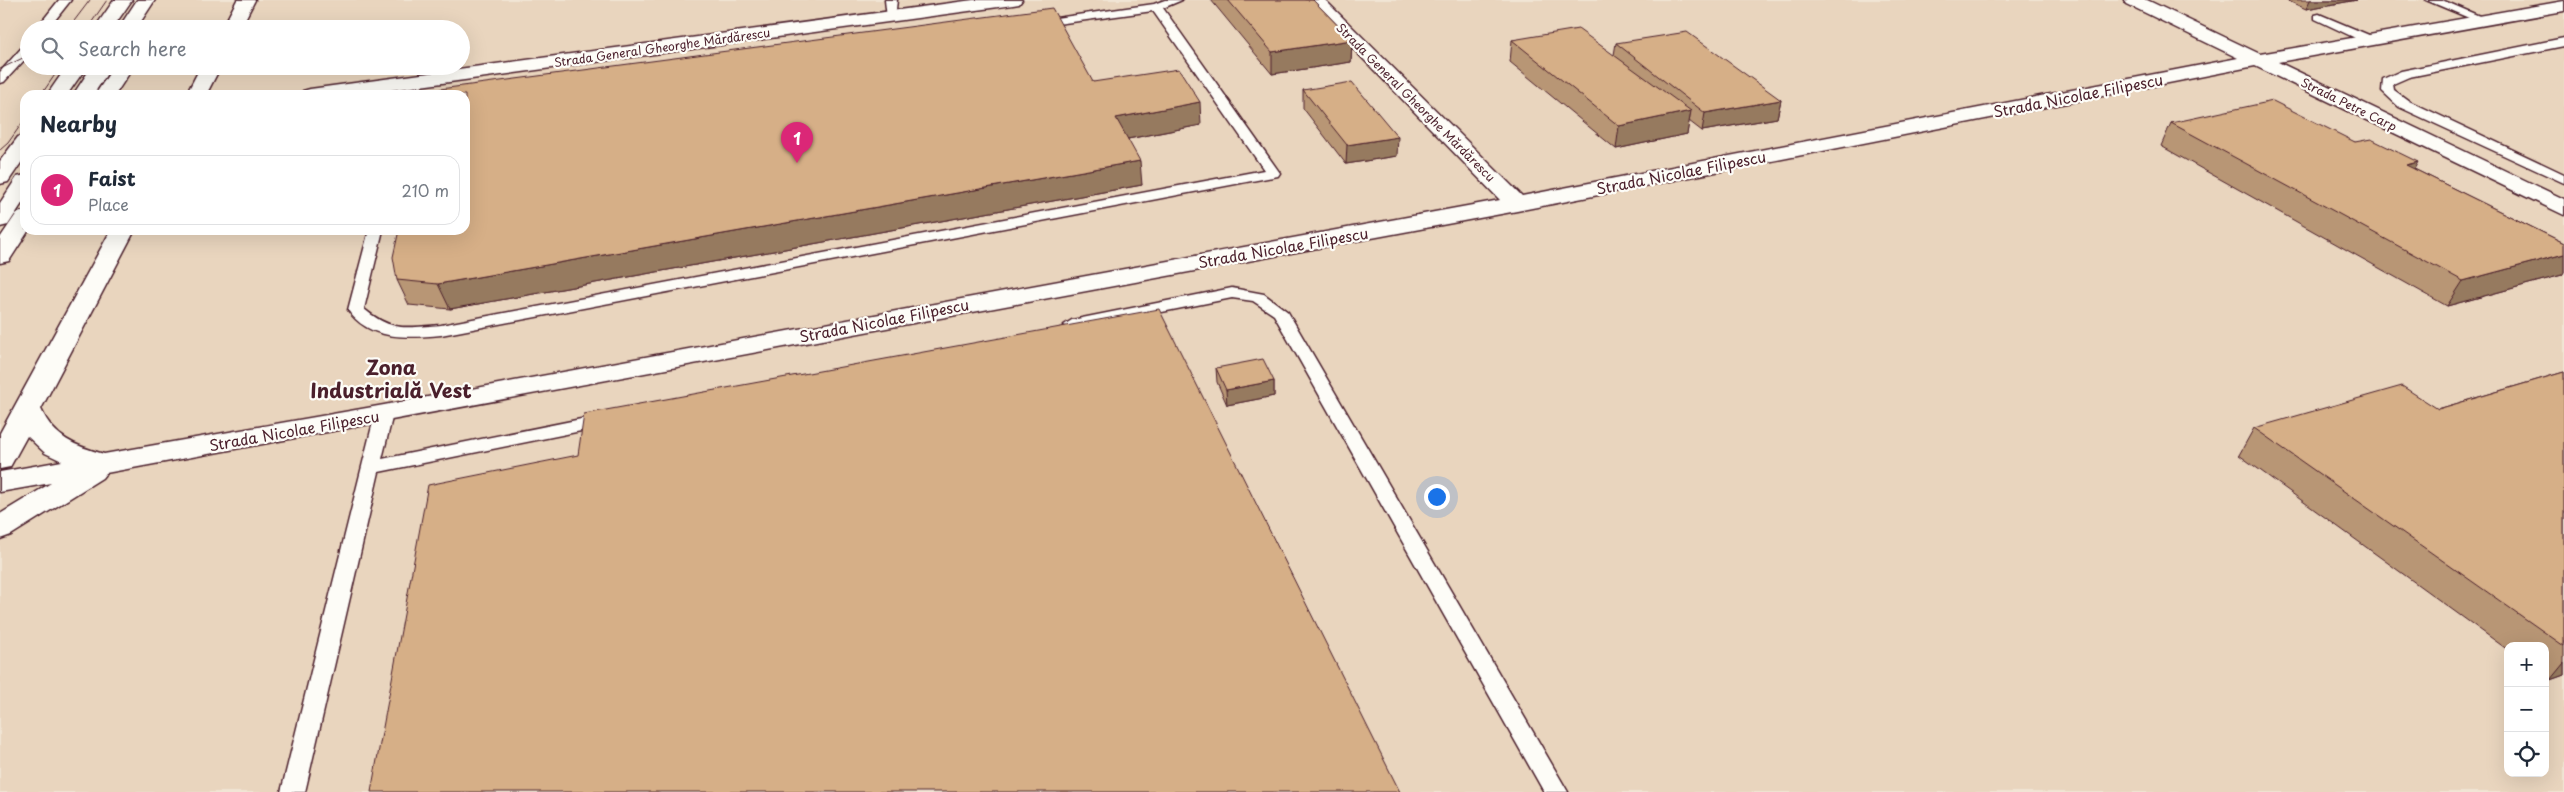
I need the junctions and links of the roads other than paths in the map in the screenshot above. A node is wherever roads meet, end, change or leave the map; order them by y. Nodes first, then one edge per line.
1 (64, 0) edge
2 (112, 0) edge
3 (123, 0) edge
4 (146, 0) edge
5 (246, 0) edge
6 (1013, 0) edge
7 (1176, 0) edge
8 (1316, 0) edge
9 (2133, 0) edge
10 (2432, 0) edge
11 (2564, 6) edge
12 (1156, 7) junction
13 (891, 8) edge
14 (2319, 17) dead end
15 (49, 20) edge
16 (98, 20) edge
17 (109, 20) edge
18 (133, 20) edge
19 (236, 20) edge
20 (2485, 21) junction
21 (1018, 26) edge
22 (2372, 41) junction
23 (2564, 42) edge
24 (20, 58) edge
25 (18, 60) junction
26 (2259, 60) junction
27 (0, 63) edge
28 (470, 71) edge
29 (60, 75) edge
30 (71, 75) edge
31 (96, 75) edge
32 (118, 75) edge
33 (206, 75) edge
34 (444, 75) edge
35 (0, 79) edge
36 (49, 90) edge
37 (60, 90) edge
38 (86, 90) edge
39 (108, 90) edge
40 (199, 90) edge
41 (343, 90) edge
42 (20, 133) edge
43 (20, 148) edge
44 (0, 162) edge
45 (0, 177) edge
46 (2564, 179) edge
47 (20, 190) edge
48 (1517, 204) junction
49 (2564, 208) edge
50 (0, 220) edge
51 (20, 226) edge
52 (120, 235) edge
53 (375, 235) edge
54 (0, 256) edge
55 (1056, 328) edge
56 (27, 410) junction
57 (384, 414) junction
58 (626, 416) edge
59 (0, 460) edge
60 (106, 463) junction
61 (372, 467) junction
62 (0, 482) edge
63 (0, 528) edge
64 (293, 792) edge
65 (1556, 792) edge

1 - 15 lane
2 - 16 street
3 - 17 street
4 - 18 street
5 - 19 street
6 - 13 street, Strada General Gheorghe Mărdărescu
7 - 12 lane
8 - 48 street, Strada General Gheorghe Mărdărescu
9 - 26 street, Strada Petre Carp
10 - 20 lane
11 - 20 street, Strada Nicolae Filipescu
12 - 21 lane
12 - 53 lane
13 - 28 street, Strada General Gheorghe Mărdărescu
14 - 22 lane
20 - 22 street, Strada Nicolae Filipescu
22 - 26 street, Strada Nicolae Filipescu
23 - 46 lane
24 - 25 lane
25 - 27 lane
25 - 35 lane
26 - 48 street, Strada Nicolae Filipescu
26 - 49 street, Strada Petre Carp
29 - 36 street
30 - 37 street
31 - 38 street
32 - 39 street
33 - 40 street
34 - 41 street, Strada General Gheorghe Mărdărescu
42 - 44 street
43 - 45 street
47 - 50 street
48 - 57 street, Strada Nicolae Filipescu
51 - 54 street
52 - 56 street
55 - 65 lane
56 - 59 street
56 - 60 street
57 - 60 street, Strada Nicolae Filipescu
57 - 61 lane
58 - 61 lane
60 - 62 street, Strada Nicolae Filipescu
60 - 63 street
61 - 64 lane

